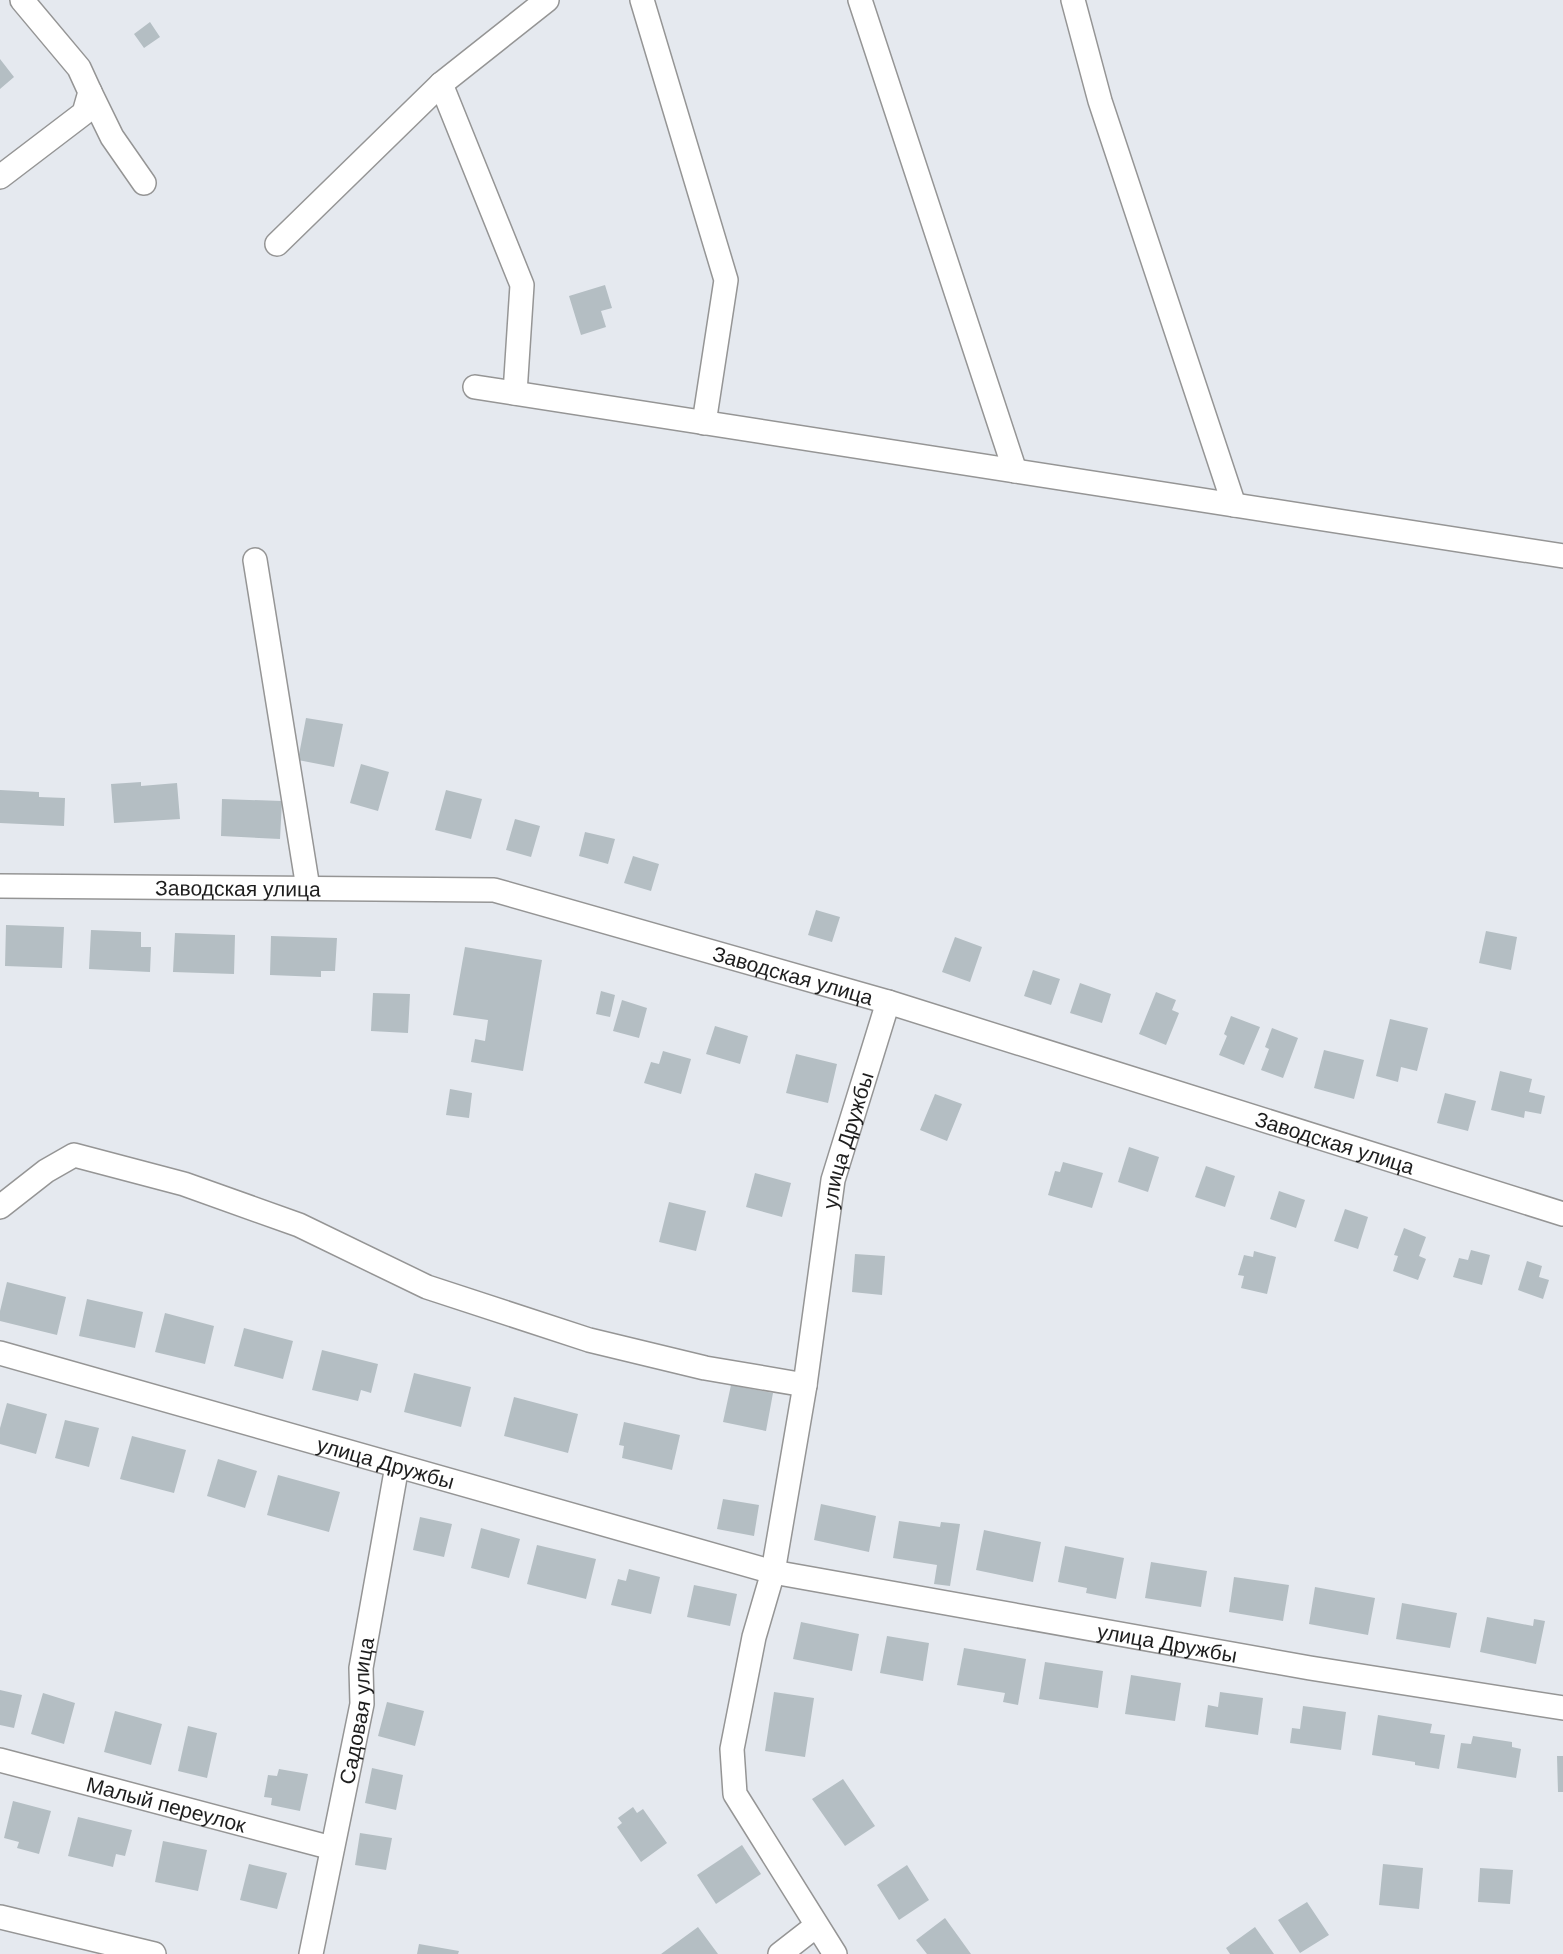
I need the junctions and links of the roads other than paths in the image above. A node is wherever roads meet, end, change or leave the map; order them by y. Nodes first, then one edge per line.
1 (22, 0) edge
2 (547, 0) edge
3 (642, 0) edge
4 (860, 0) edge
5 (1073, 0) edge
6 (441, 84) junction
7 (90, 92) junction
8 (0, 177) edge
9 (144, 183) dead end
10 (277, 244) dead end
11 (475, 387) dead end
12 (515, 393) junction
13 (704, 423) junction
14 (1015, 471) junction
15 (1234, 505) junction
16 (1563, 556) edge
17 (255, 560) dead end
18 (0, 886) edge
19 (307, 888) junction
20 (888, 1002) junction
21 (0, 1206) edge
22 (1563, 1214) edge
23 (0, 1353) edge
24 (805, 1385) junction
25 (397, 1466) junction
26 (773, 1572) junction
27 (1563, 1708) edge
28 (0, 1760) edge
29 (332, 1848) junction
30 (0, 1917) edge
31 (816, 1926) junction
32 (154, 1954) edge
33 (312, 1954) edge
34 (780, 1954) edge
35 (835, 1954) edge

1 - 7 street
2 - 6 street
3 - 13 street
4 - 14 street
5 - 15 street
6 - 10 street
6 - 12 street
7 - 8 street
7 - 9 street
11 - 12 street
12 - 13 street
13 - 14 street
14 - 15 street
15 - 16 street
17 - 19 street
18 - 19 street, Заводская улица
19 - 20 street, Заводская улица
20 - 22 street, Заводская улица
20 - 24 street, улица Дружбы
21 - 24 street
23 - 25 street, улица Дружбы
24 - 26 street, улица Дружбы
25 - 26 street, улица Дружбы
25 - 29 street, Садовая улица
26 - 27 street, улица Дружбы
26 - 31 street, улица Дружбы
28 - 29 street, Малый переулок
29 - 33 street, Садовая улица
30 - 32 street
31 - 34 street
31 - 35 street, улица Дружбы

